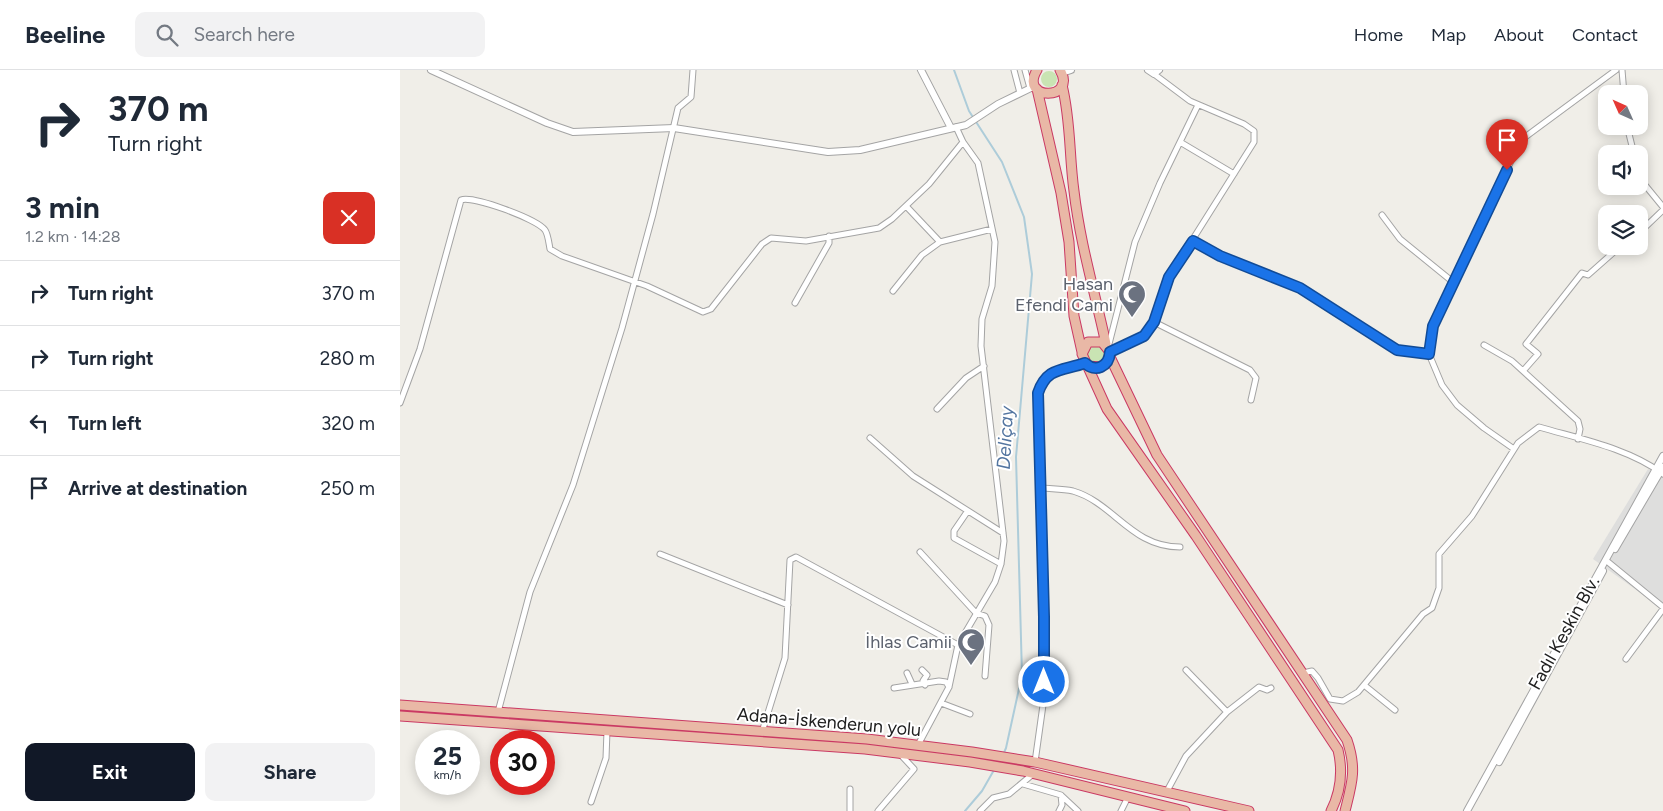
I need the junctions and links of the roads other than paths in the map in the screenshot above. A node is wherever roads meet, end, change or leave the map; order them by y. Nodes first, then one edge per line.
1 (431, 70) edge
2 (693, 70) edge
3 (921, 70) edge
4 (1014, 70) edge
5 (1025, 70) edge
6 (1071, 70) edge
7 (1616, 70) edge
8 (1622, 70) edge
9 (1035, 71) edge
10 (1061, 71) edge
11 (1153, 71) edge
12 (1062, 85) junction
13 (1623, 85) edge
14 (1034, 88) junction
15 (1020, 93) junction
16 (1198, 105) junction
17 (954, 127) junction
18 (674, 128) junction
19 (963, 142) junction
20 (1180, 142) junction
21 (1234, 174) junction
22 (1648, 189) edge
23 (906, 206) junction
24 (1663, 209) edge
25 (1382, 215) dead end
26 (1648, 224) edge
27 (992, 229) junction
28 (829, 236) junction
29 (1193, 241) junction
30 (940, 242) junction
31 (1611, 255) edge
32 (635, 282) junction
33 (1453, 282) junction
34 (893, 290) dead end
35 (795, 303) dead end
36 (1154, 322) junction
37 (1484, 345) dead end
38 (1108, 350) junction
39 (1429, 354) junction
40 (1085, 361) junction
41 (984, 366) junction
42 (1523, 371) junction
43 (1252, 400) dead end
44 (400, 403) edge
45 (937, 409) dead end
46 (870, 438) dead end
47 (1578, 438) junction
48 (1514, 449) junction
49 (1663, 456) edge
50 (1660, 471) edge
51 (1042, 488) junction
52 (967, 512) junction
53 (1004, 533) junction
54 (1180, 547) dead end
55 (920, 552) dead end
56 (660, 554) dead end
57 (1608, 562) junction
58 (1001, 564) junction
59 (788, 605) junction
60 (1663, 608) edge
61 (976, 613) junction
62 (958, 645) junction
63 (1626, 659) dead end
64 (922, 670) dead end
65 (1186, 670) dead end
66 (907, 673) dead end
67 (1303, 673) junction
68 (985, 676) dead end
69 (912, 684) junction
70 (925, 684) junction
71 (1364, 684) junction
72 (949, 687) junction
73 (894, 688) dead end
74 (1271, 688) dead end
75 (941, 703) junction
76 (400, 705) edge
77 (1396, 710) dead end
78 (498, 712) junction
79 (1227, 712) junction
80 (970, 714) dead end
81 (400, 716) edge
82 (608, 731) junction
83 (762, 732) junction
84 (918, 745) junction
85 (899, 754) junction
86 (1036, 762) junction
87 (1034, 774) junction
88 (1023, 784) junction
89 (850, 789) dead end
90 (1167, 791) junction
91 (1061, 796) junction
92 (1128, 797) junction
93 (591, 802) dead end
94 (850, 811) edge
95 (878, 811) edge
96 (980, 811) edge
97 (1059, 811) edge
98 (1078, 811) edge
99 (1121, 811) edge
100 (1185, 811) edge
101 (1249, 811) edge
102 (1331, 811) edge
103 (1345, 811) edge
104 (1467, 811) edge
105 (1471, 811) edge

1 - 18 street
2 - 18 street
3 - 17 street
4 - 15 street
5 - 14 street
6 - 10 street
7 - 33 street
8 - 13 street
9 - 14 highway
10 - 12 highway
11 - 16 street
12 - 14 highway
12 - 38 highway
14 - 15 street
14 - 40 highway
15 - 17 street
16 - 20 street
16 - 21 street
17 - 18 street
17 - 19 street
18 - 32 street
19 - 23 street
19 - 27 street
20 - 21 street
20 - 38 street
21 - 29 street
22 - 24 street
23 - 28 street
23 - 30 street
24 - 26 street
25 - 33 street
27 - 30 street
27 - 41 street
28 - 32 street
28 - 35 street
29 - 36 street
29 - 39 street
30 - 34 street
31 - 42 street
32 - 44 street
32 - 78 street
33 - 39 street
36 - 38 street
36 - 43 street
37 - 42 street
38 - 40 highway
38 - 40 highway
38 - 67 highway
39 - 48 street
40 - 51 street
40 - 102 highway
41 - 45 street
41 - 53 street
42 - 47 street
46 - 52 street
47 - 48 street
47 - 50 street
48 - 71 street
49 - 50 street, Fadıl Keskin Blv.
50 - 57 street, Fadıl Keskin Blv.
50 - 104 street, Fadıl Keskin Blv.
51 - 54 street
51 - 86 street
52 - 53 street
52 - 58 street
53 - 58 street
55 - 61 street
56 - 59 street
57 - 60 street
57 - 105 street, Fadıl Keskin Blv.
58 - 61 street
59 - 62 street
59 - 83 street
60 - 63 street
61 - 62 street
61 - 68 street
62 - 72 street
64 - 70 street
65 - 79 street
66 - 69 street
67 - 71 street
67 - 103 highway
69 - 70 street
69 - 73 street
70 - 72 street
71 - 77 street
72 - 75 street
74 - 79 street
75 - 80 street
75 - 84 street
76 - 78 highway, Adana-İskenderun yolu
78 - 83 highway, Adana-İskenderun yolu
79 - 90 street
81 - 82 highway
82 - 85 highway
82 - 93 street
83 - 84 highway, Adana-İskenderun yolu
84 - 86 highway, Adana-İskenderun yolu
85 - 87 highway
85 - 95 street
86 - 90 highway, Adana-İskenderun yolu
87 - 88 street
87 - 92 highway
88 - 91 street
88 - 96 street
89 - 94 street
90 - 101 highway, Adana-İskenderun yolu
91 - 97 street
91 - 98 street
92 - 99 street
92 - 100 highway

